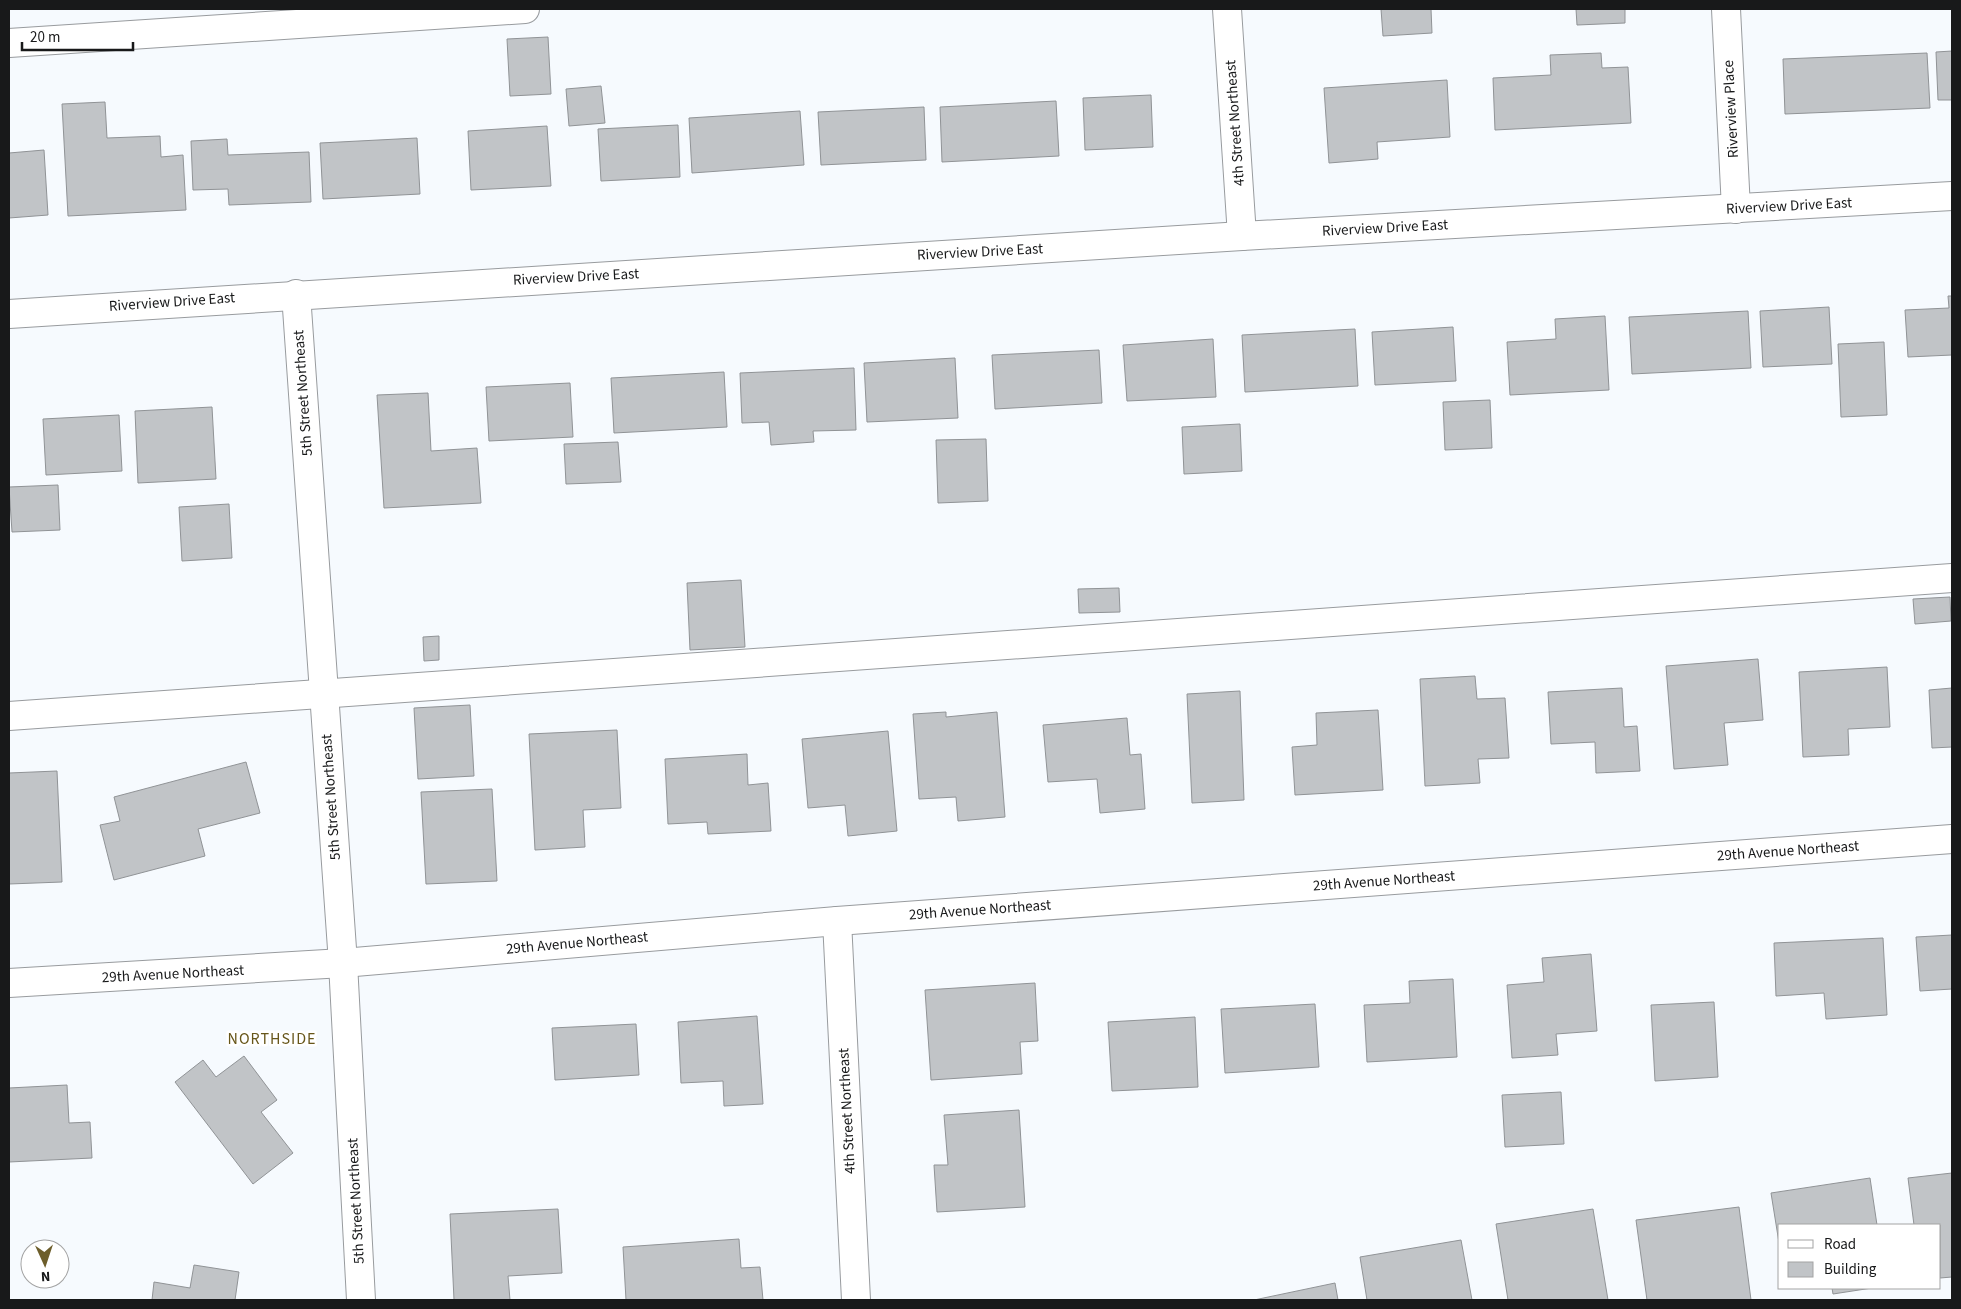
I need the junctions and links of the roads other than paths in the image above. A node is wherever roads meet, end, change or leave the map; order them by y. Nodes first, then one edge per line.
1 (525, 9) edge
2 (1228, 9) edge
3 (1726, 9) edge
4 (9, 43) edge
5 (1952, 196) edge
6 (1736, 209) junction
7 (1242, 236) junction
8 (296, 294) junction
9 (9, 314) edge
10 (1952, 578) edge
11 (324, 695) junction
12 (9, 716) edge
13 (1952, 839) edge
14 (837, 921) junction
15 (343, 963) junction
16 (9, 983) edge
17 (361, 1300) edge
18 (856, 1300) edge

1 - 4 street
2 - 7 street, 4th Street Northeast
3 - 6 street, Riverview Place
5 - 6 street, Riverview Drive East
6 - 7 street, Riverview Drive East
7 - 8 street, Riverview Drive East
8 - 9 street, Riverview Drive East
8 - 11 street, 5th Street Northeast
10 - 11 street
11 - 12 street
11 - 15 street, 5th Street Northeast
13 - 14 street, 29th Avenue Northeast
14 - 15 street, 29th Avenue Northeast
14 - 18 street, 4th Street Northeast
15 - 16 street, 29th Avenue Northeast
15 - 17 street, 5th Street Northeast

